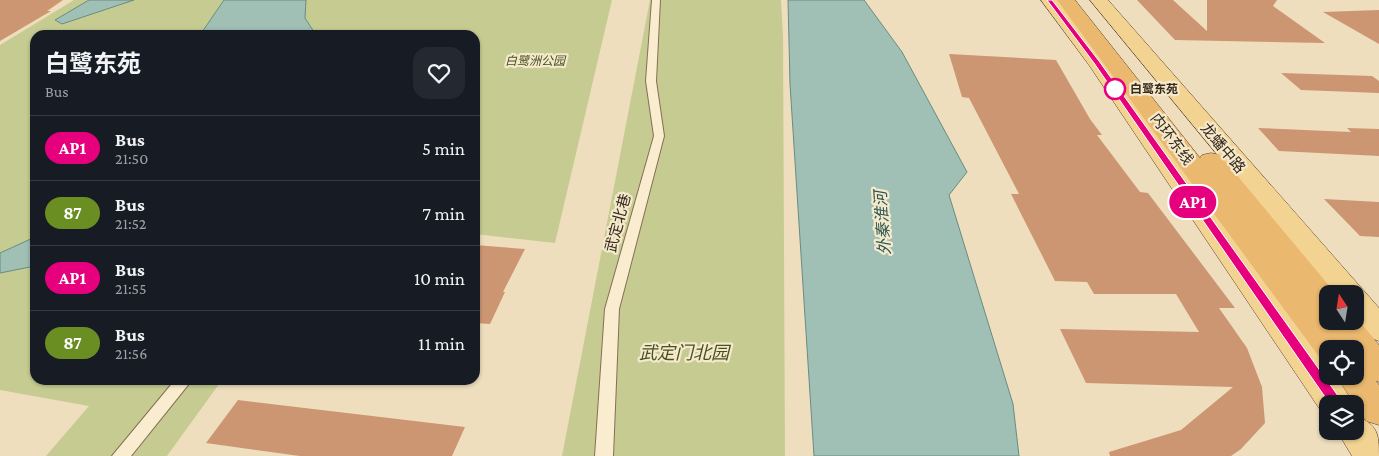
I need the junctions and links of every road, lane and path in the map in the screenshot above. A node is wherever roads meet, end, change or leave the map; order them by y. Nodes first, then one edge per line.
1 (656, 0) edge
2 (1050, 0) edge
3 (1066, 0) edge
4 (1082, 0) edge
5 (1099, 0) edge
6 (1341, 285) edge
7 (1319, 294) edge
8 (1364, 312) edge
9 (1379, 329) edge
10 (1348, 330) edge
11 (1325, 340) edge
12 (1379, 369) edge
13 (180, 385) edge
14 (1360, 385) edge
15 (1330, 395) edge
16 (1379, 411) edge
17 (1361, 440) edge
18 (121, 456) edge
19 (604, 456) edge
20 (1373, 456) edge

1 - 19 lane, 武定北巷
2 - 15 main road
3 - 11 highway, 内环东线
4 - 7 highway, 内环东线
5 - 6 main road, 龙蟠中路
8 - 9 main road
10 - 12 highway
13 - 18 lane
14 - 16 highway
17 - 20 main road

